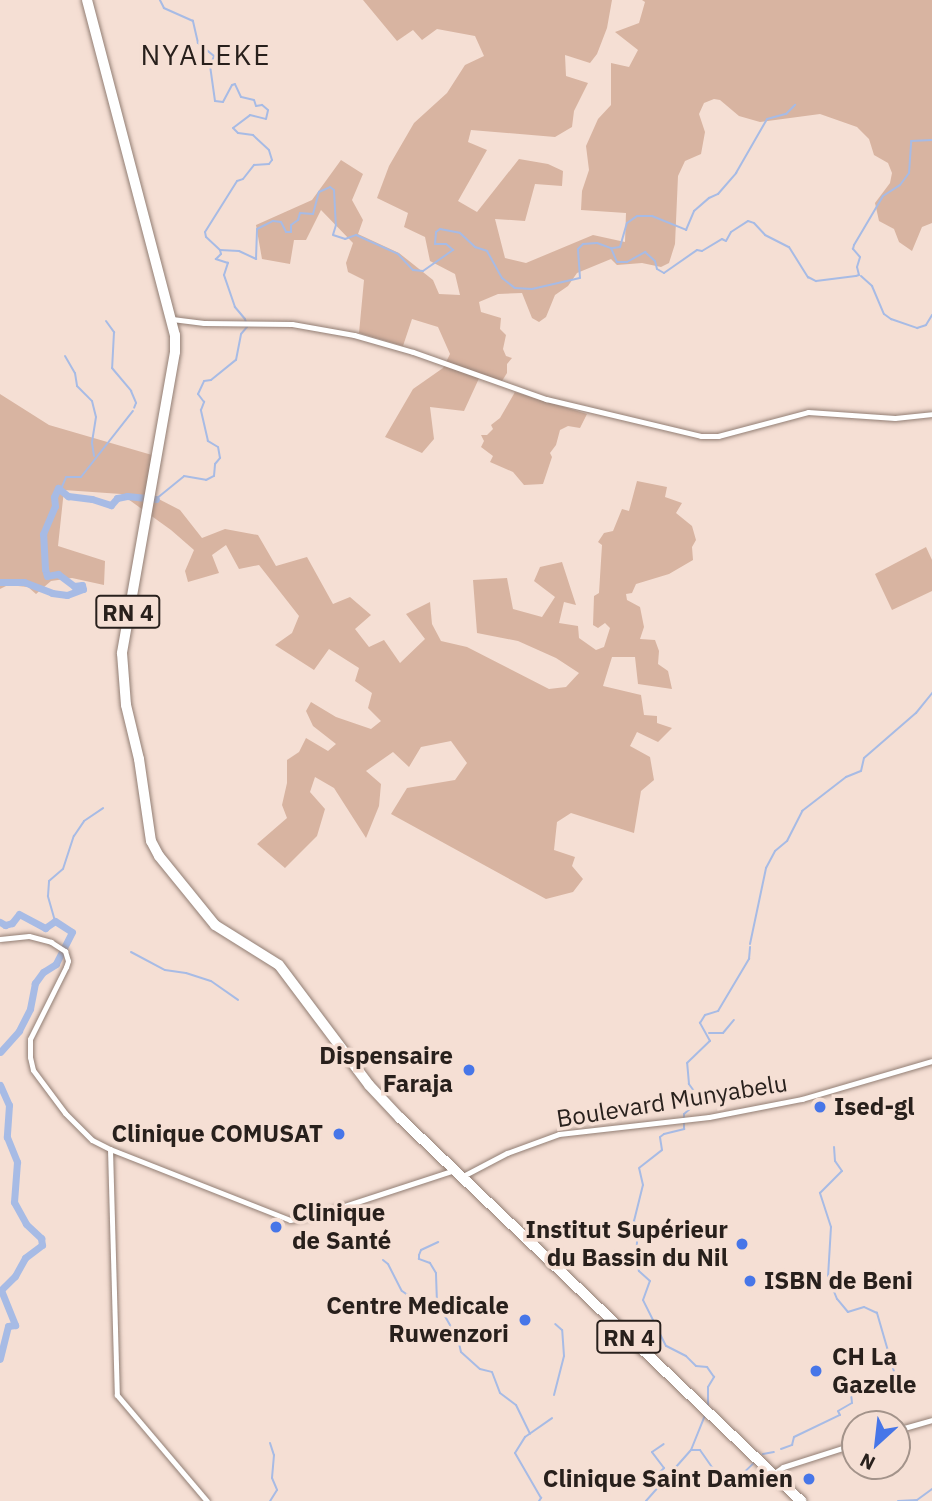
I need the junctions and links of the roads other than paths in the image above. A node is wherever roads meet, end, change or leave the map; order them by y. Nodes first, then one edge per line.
1 (87, 0) edge
2 (172, 319) junction
3 (932, 414) edge
4 (0, 939) edge
5 (932, 1061) edge
6 (110, 1149) junction
7 (460, 1173) junction
8 (932, 1420) edge
9 (911, 1426) edge
10 (841, 1448) edge
11 (773, 1475) junction
12 (207, 1501) edge
13 (801, 1501) edge

1 - 2 highway, RN 4
2 - 3 street
2 - 7 highway, RN 4
4 - 6 street, Boulevard Munyabelu
5 - 7 street, Boulevard Munyabelu
6 - 7 street, Boulevard Munyabelu
6 - 12 street
7 - 11 highway, RN 4
8 - 9 street
10 - 11 street
11 - 13 highway, RN 4

